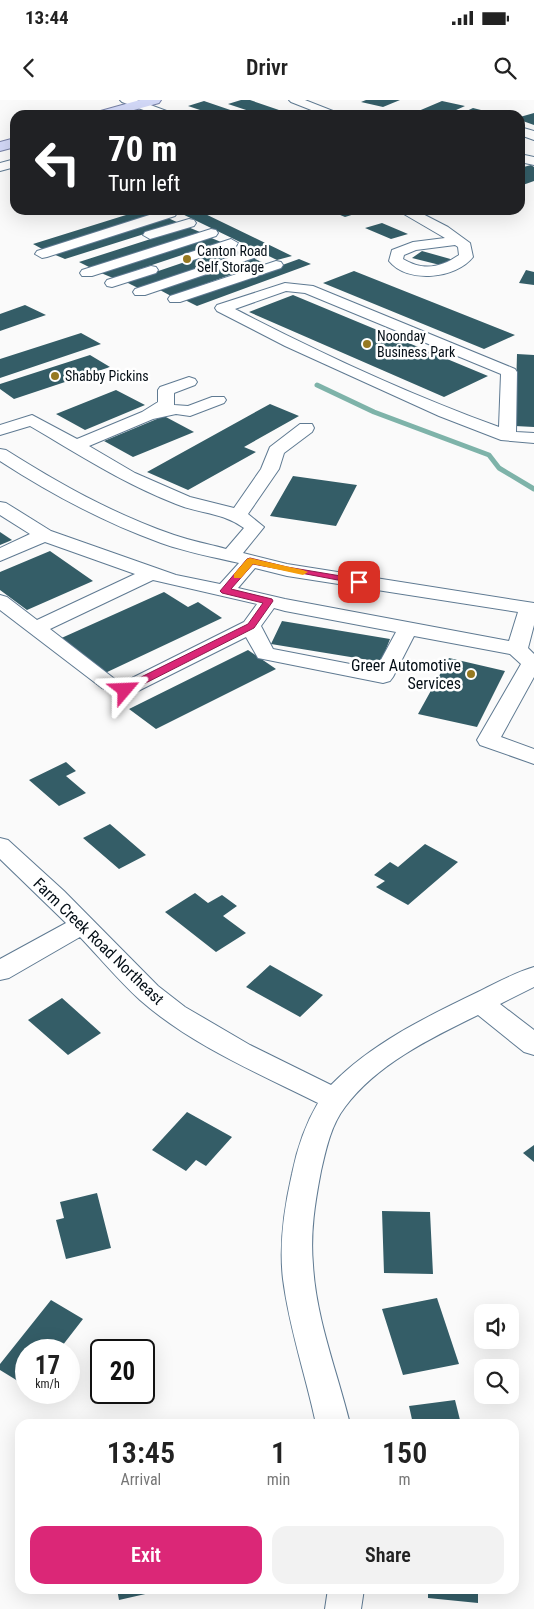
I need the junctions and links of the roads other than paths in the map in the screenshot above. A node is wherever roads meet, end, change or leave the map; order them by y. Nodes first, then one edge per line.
1 (154, 100) edge
2 (295, 100) edge
3 (132, 102) edge
4 (114, 110) edge
5 (154, 110) edge
6 (321, 110) edge
7 (164, 215) edge
8 (416, 215) edge
9 (189, 223) dead end
10 (210, 233) dead end
11 (135, 240) dead end
12 (458, 240) dead end
13 (231, 243) dead end
14 (42, 254) dead end
15 (252, 254) dead end
16 (276, 265) dead end
17 (87, 274) dead end
18 (112, 283) dead end
19 (140, 292) dead end
20 (176, 299) dead end
21 (188, 382) dead end
22 (218, 400) dead end
23 (148, 415) junction
24 (306, 428) dead end
25 (0, 430) edge
26 (506, 436) junction
27 (534, 438) edge
28 (77, 445) junction
29 (0, 454) edge
30 (18, 466) junction
31 (0, 473) edge
32 (0, 507) edge
33 (238, 515) junction
34 (44, 535) junction
35 (0, 555) edge
36 (230, 556) junction
37 (250, 561) junction
38 (152, 573) junction
39 (225, 591) junction
40 (0, 601) edge
41 (268, 601) junction
42 (531, 609) edge
43 (251, 626) junction
44 (36, 628) junction
45 (408, 628) junction
46 (527, 659) edge
47 (534, 757) edge
48 (0, 846) edge
49 (82, 925) junction
50 (0, 971) edge
51 (534, 976) edge
52 (481, 1003) junction
53 (534, 1045) edge
54 (335, 1099) junction
55 (332, 1419) edge
56 (345, 1594) edge
57 (343, 1609) edge

1 - 3 main road
2 - 6 street
3 - 4 main road
3 - 5 street
7 - 14 street
8 - 12 street
9 - 11 street
10 - 17 street
13 - 18 street
15 - 19 street
16 - 20 street
21 - 23 street
22 - 23 street
23 - 28 street
24 - 33 street
25 - 28 street
26 - 26 street
26 - 27 street
28 - 33 street
29 - 30 street
30 - 31 street
30 - 36 street
32 - 34 street
33 - 36 street
34 - 35 street
34 - 38 street
36 - 37 street
37 - 39 street
37 - 42 street
38 - 39 street
38 - 44 street
39 - 41 street
40 - 44 street
41 - 43 street
41 - 45 street
42 - 46 street
43 - 44 street
43 - 45 street
45 - 46 street
46 - 47 street
48 - 49 street, Farm Creek Road Northeast
49 - 50 street
49 - 54 street, Farm Creek Road Northeast
51 - 52 street
52 - 53 street
52 - 54 street
54 - 55 street
56 - 57 street

